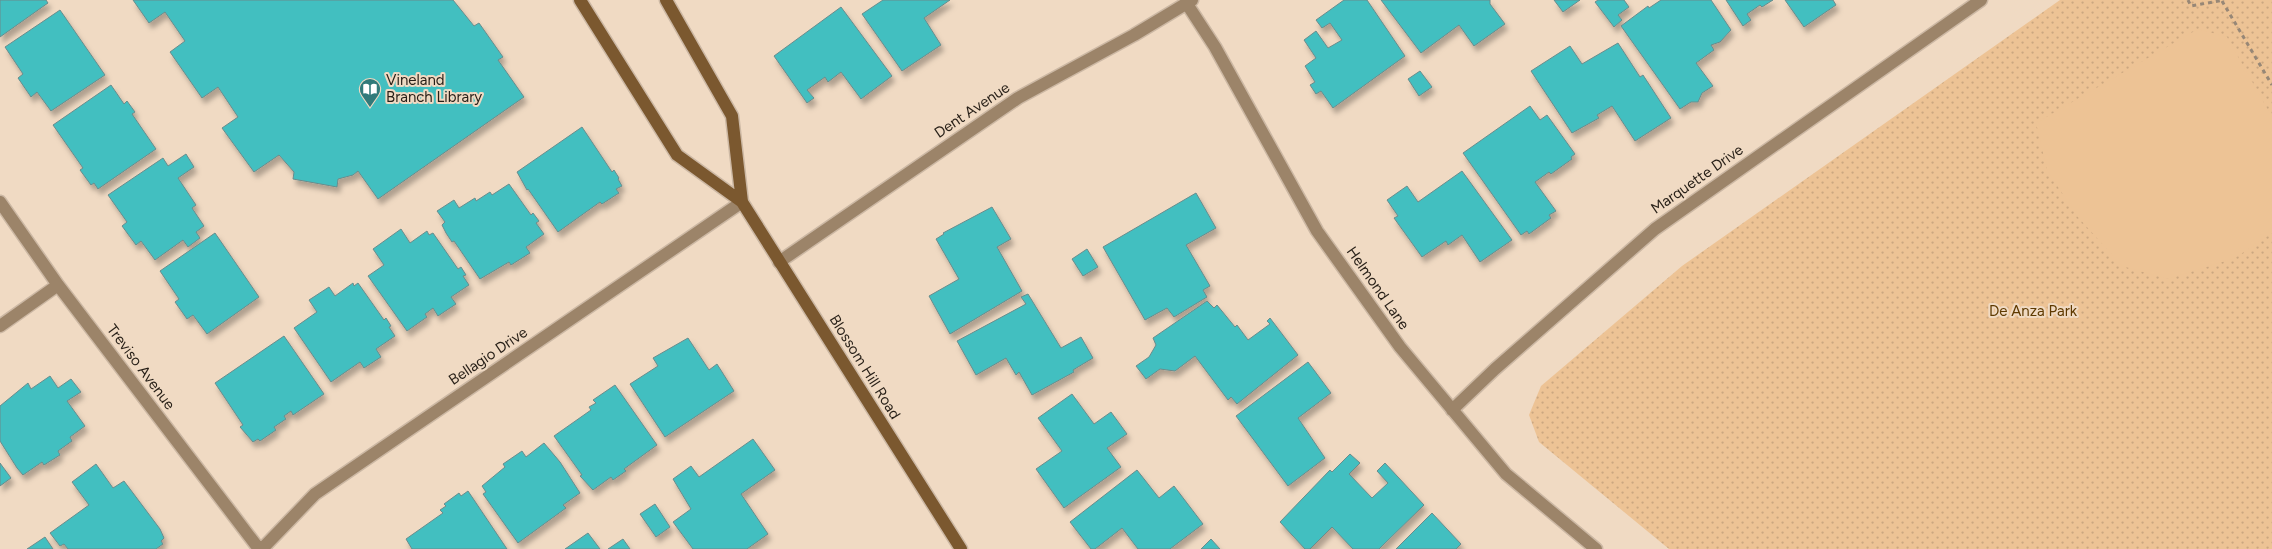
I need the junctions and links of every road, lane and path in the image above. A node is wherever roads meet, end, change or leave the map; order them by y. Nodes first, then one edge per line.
1 (580, 0) edge
2 (666, 0) edge
3 (1981, 0) edge
4 (2188, 0) edge
5 (2223, 0) edge
6 (1189, 2) edge
7 (2272, 85) edge
8 (0, 202) edge
9 (742, 202) junction
10 (779, 262) junction
11 (58, 285) junction
12 (0, 326) edge
13 (1452, 410) junction
14 (260, 549) edge
15 (961, 549) edge
16 (1596, 549) edge

1 - 9 main road, Blossom Hill Road
2 - 9 main road, Blossom Hill Road
3 - 13 street, Marquette Drive
4 - 5 path
5 - 7 path
6 - 10 street, Dent Avenue
6 - 13 street, Helmond Lane
8 - 11 street, Treviso Avenue
9 - 10 main road, Blossom Hill Road
9 - 14 street, Bellagio Drive
10 - 15 main road, Blossom Hill Road
11 - 12 street
11 - 14 street, Treviso Avenue
13 - 16 street, Helmond Lane

